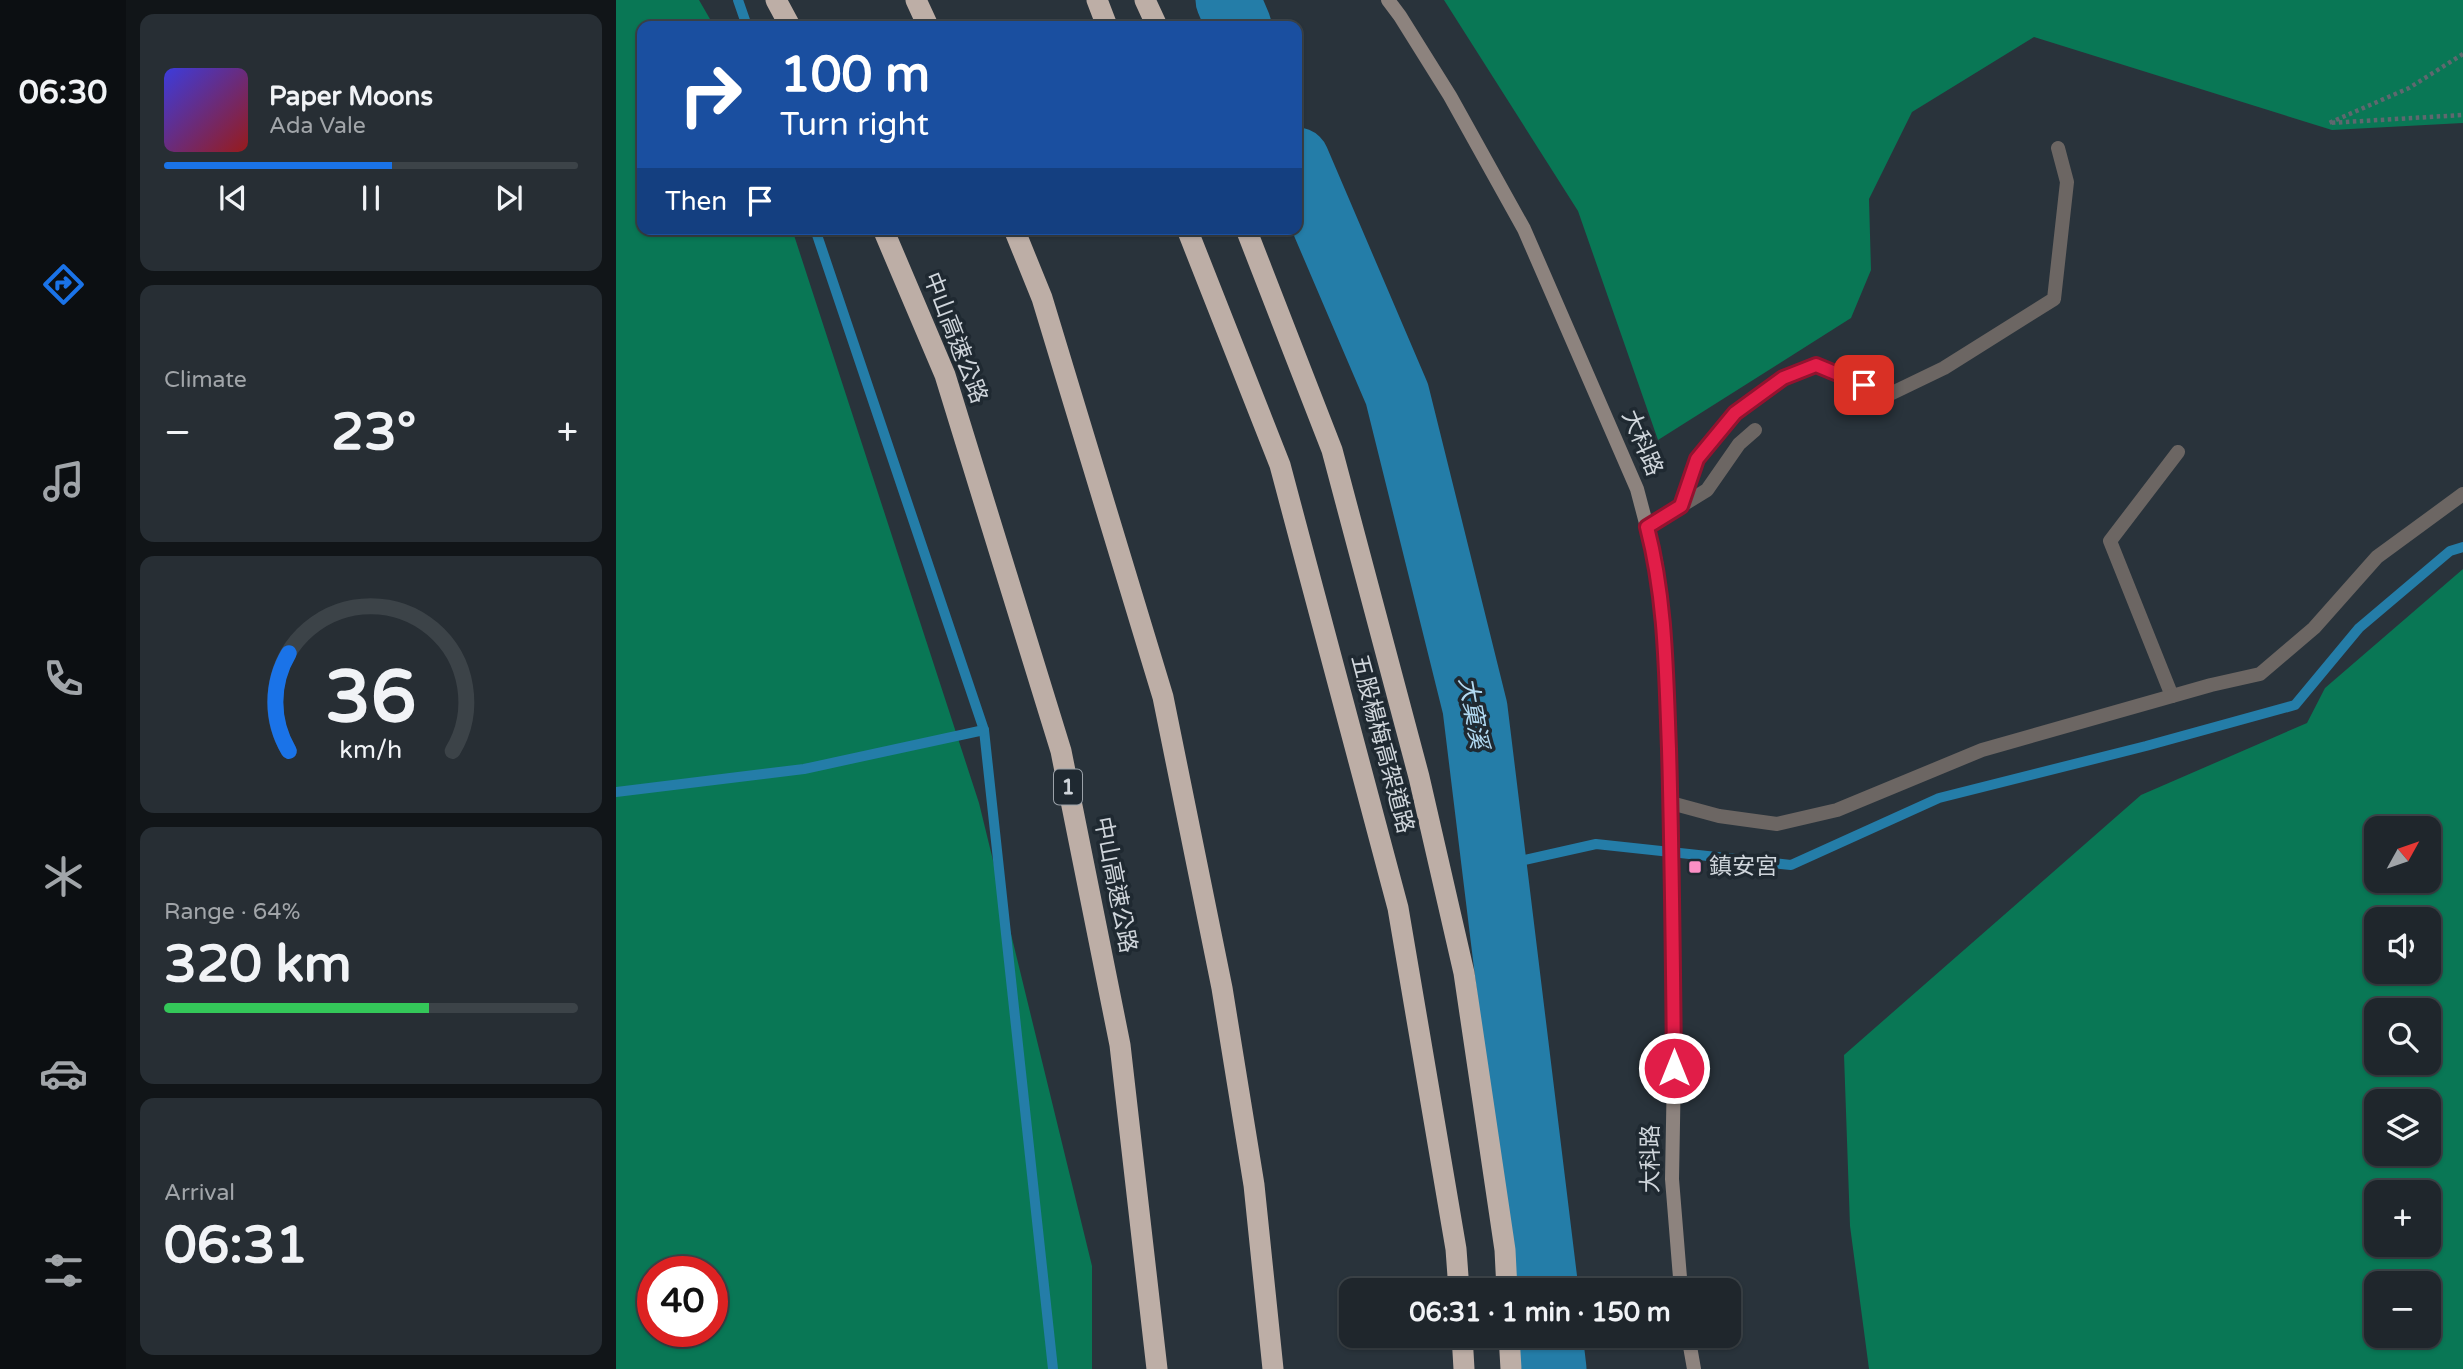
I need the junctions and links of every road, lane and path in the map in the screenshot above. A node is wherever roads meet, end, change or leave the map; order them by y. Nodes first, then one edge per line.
1 (776, 0) edge
2 (916, 0) edge
3 (1097, 0) edge
4 (1145, 0) edge
5 (1388, 0) edge
6 (787, 21) edge
7 (926, 21) edge
8 (1105, 21) edge
9 (1155, 21) edge
10 (2463, 54) edge
11 (2463, 115) edge
12 (2059, 148) dead end
13 (886, 235) edge
14 (1016, 235) edge
15 (1189, 235) edge
16 (1248, 235) edge
17 (1755, 430) dead end
18 (2178, 452) dead end
19 (2463, 494) edge
20 (1681, 506) junction
21 (1647, 527) junction
22 (2172, 696) junction
23 (1671, 803) junction
24 (1458, 1278) edge
25 (1506, 1278) edge
26 (1680, 1278) edge
27 (1463, 1348) edge
28 (1510, 1348) edge
29 (1690, 1348) edge
30 (1157, 1369) edge
31 (1273, 1369) edge
32 (1464, 1369) edge
33 (1511, 1369) edge
34 (1694, 1369) edge

1 - 6 highway
2 - 7 highway
3 - 8 highway
4 - 9 highway
5 - 21 street, 大科路
10 - 11 path
12 - 20 lane
13 - 30 highway, 中山高速公路 / 1
14 - 31 highway
15 - 24 highway, 五股楊梅高架道路
16 - 25 highway, 五股楊梅高架道路
17 - 20 lane
18 - 22 lane
19 - 22 lane
20 - 21 lane
21 - 23 street, 大科路
22 - 23 lane
23 - 26 street, 大科路
27 - 32 highway
28 - 33 highway
29 - 34 street

